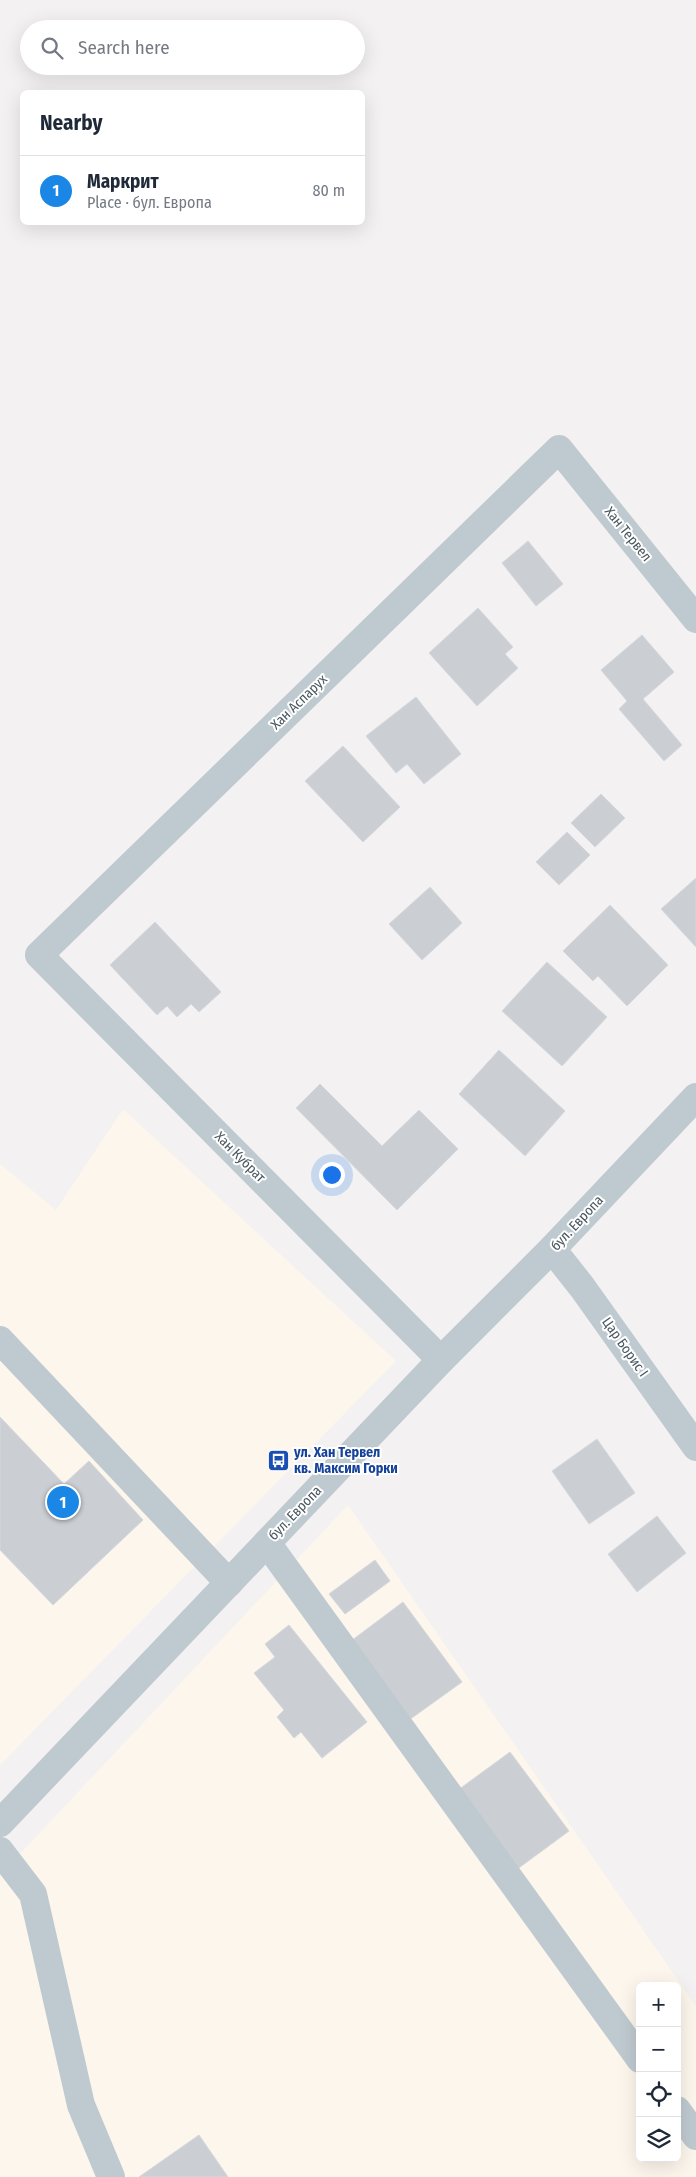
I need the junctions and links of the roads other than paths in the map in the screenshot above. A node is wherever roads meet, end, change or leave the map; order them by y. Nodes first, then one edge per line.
1 (559, 449) joint
2 (696, 619) edge
3 (39, 955) joint
4 (696, 1097) edge
5 (552, 1250) junction
6 (0, 1340) edge
7 (441, 1360) junction
8 (696, 1446) edge
9 (267, 1543) junction
10 (229, 1583) junction
11 (0, 1823) edge
12 (0, 1851) edge
13 (636, 2052) edge
14 (681, 2115) edge
15 (696, 2136) edge
16 (110, 2177) edge

1 - 2 street, Хан Тервел
1 - 3 street, Хан Аспарух
3 - 7 street, Хан Кубрат
4 - 5 street, бул. Европа
5 - 7 street, бул. Европа
5 - 8 street, Цар Борис I
6 - 10 street
7 - 9 street, бул. Европа
9 - 10 street, бул. Европа
9 - 13 street
10 - 11 street, бул. Европа
12 - 16 street
14 - 15 street

